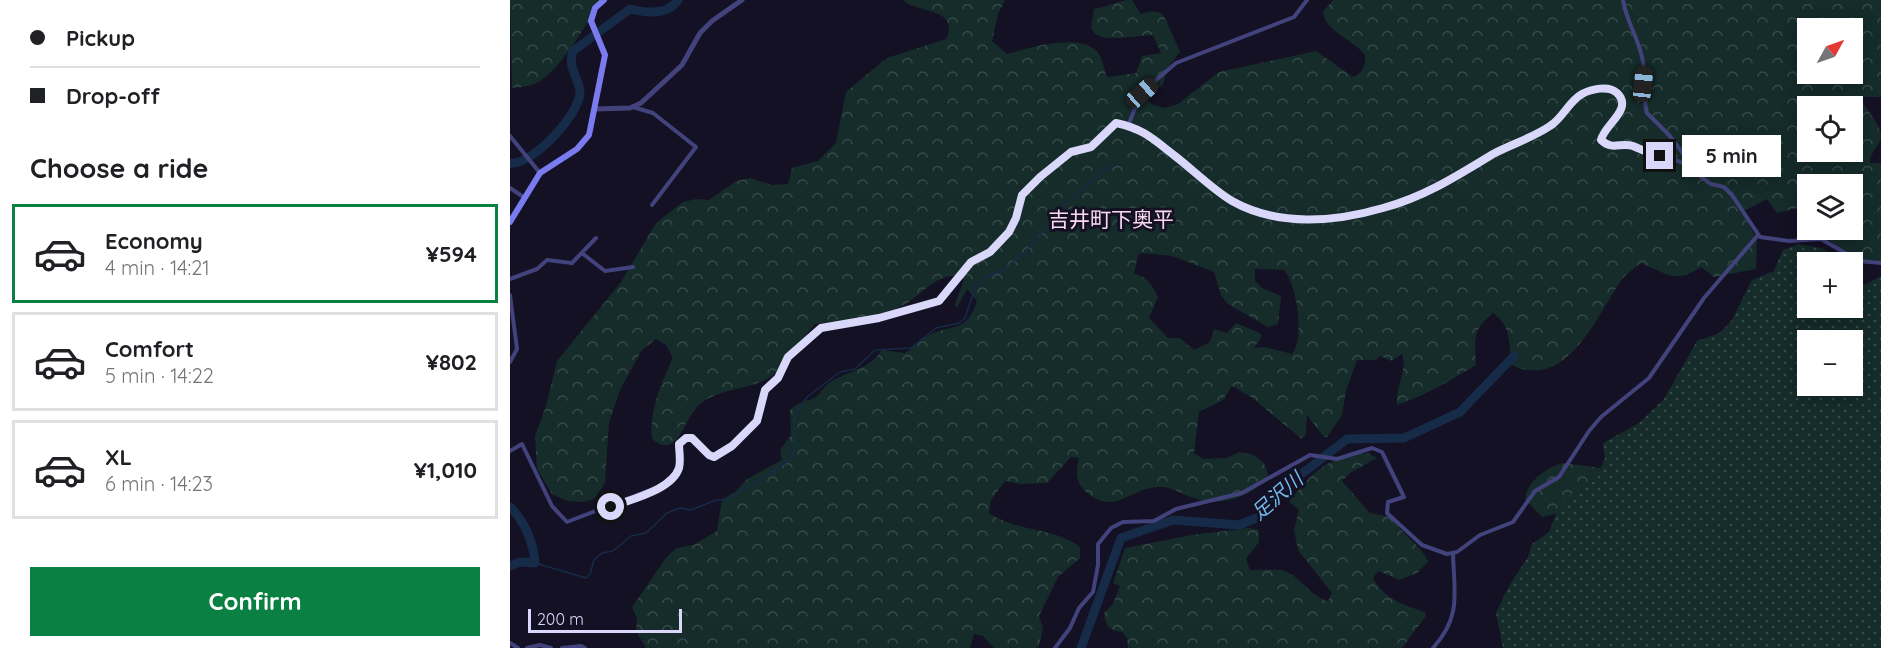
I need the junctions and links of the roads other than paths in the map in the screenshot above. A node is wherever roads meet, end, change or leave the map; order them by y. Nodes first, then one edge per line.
1 (604, 0) edge
2 (742, 0) edge
3 (1307, 0) edge
4 (1623, 0) edge
5 (632, 107) junction
6 (594, 109) junction
7 (1128, 126) junction
8 (510, 136) edge
9 (1692, 168) junction
10 (540, 173) junction
11 (510, 188) edge
12 (525, 198) junction
13 (652, 205) dead end
14 (510, 222) edge
15 (1758, 235) junction
16 (596, 238) dead end
17 (583, 254) junction
18 (1881, 263) edge
19 (633, 267) dead end
20 (510, 279) edge
21 (510, 295) edge
22 (510, 362) edge
23 (510, 451) edge
24 (1453, 553) junction
25 (510, 643) edge
26 (518, 648) edge
27 (527, 648) edge
28 (551, 648) edge
29 (562, 648) edge
30 (585, 648) edge
31 (1055, 648) edge
32 (1433, 648) edge

1 - 6 main road
2 - 5 street
3 - 7 street
4 - 9 street
5 - 6 street
5 - 13 street
6 - 10 main road
7 - 9 street
7 - 23 street
8 - 10 street
9 - 15 street
10 - 12 main road
11 - 12 street
12 - 14 main road
15 - 18 street
15 - 24 street
16 - 17 street
17 - 19 street
17 - 20 street
21 - 22 street
24 - 31 street
24 - 32 street
25 - 26 street
27 - 28 street
29 - 30 street

